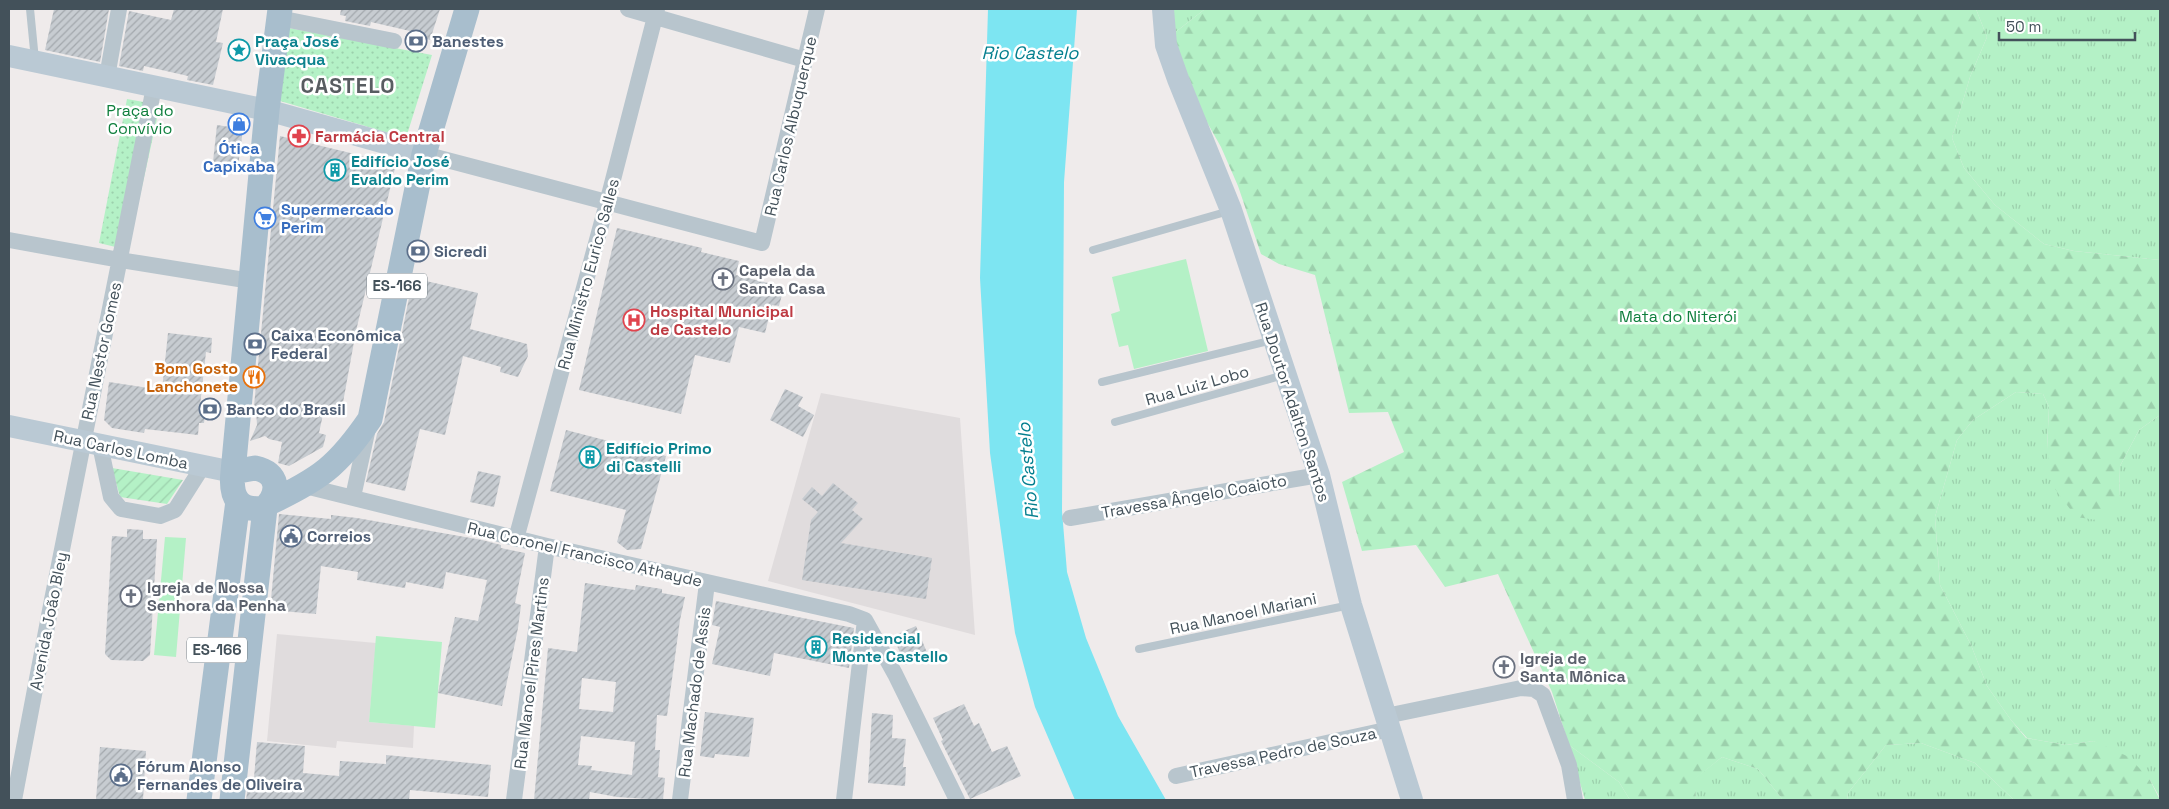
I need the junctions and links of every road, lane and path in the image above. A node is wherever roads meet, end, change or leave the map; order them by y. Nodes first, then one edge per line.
1 (30, 9) edge
2 (120, 9) edge
3 (467, 9) edge
4 (628, 9) edge
5 (817, 9) edge
6 (1163, 9) edge
7 (280, 13) edge
8 (656, 13) edge
9 (394, 41) dead end
10 (9, 56) edge
11 (806, 60) junction
12 (35, 62) junction
13 (107, 77) junction
14 (154, 87) junction
15 (267, 110) junction
16 (424, 154) junction
17 (607, 203) junction
18 (1231, 210) junction
19 (9, 240) edge
20 (1093, 250) dead end
21 (120, 260) junction
22 (251, 281) junction
23 (1274, 340) junction
24 (1286, 374) junction
25 (1102, 382) dead end
26 (370, 419) junction
27 (1115, 422) dead end
28 (9, 426) edge
29 (91, 443) junction
30 (203, 466) junction
31 (233, 472) junction
32 (1319, 475) junction
33 (305, 486) junction
34 (353, 497) junction
35 (238, 501) junction
36 (267, 506) junction
37 (1070, 518) dead end
38 (516, 539) junction
39 (547, 546) junction
40 (707, 583) junction
41 (1352, 605) junction
42 (865, 620) junction
43 (1139, 649) dead end
44 (214, 678) junction
45 (246, 681) junction
46 (1388, 722) junction
47 (1176, 776) dead end
48 (14, 800) edge
49 (199, 800) edge
50 (232, 800) edge
51 (514, 800) edge
52 (680, 800) edge
53 (844, 800) edge
54 (957, 800) edge
55 (1412, 800) edge
56 (1575, 800) edge

1 - 12 lane
2 - 13 street
3 - 16 main road, ES-166
4 - 8 street
5 - 11 street, Rua Carlos Albuquerque
6 - 18 main road, Rua Doutor Adalton Santos
7 - 9 street
7 - 15 main road
8 - 11 street
8 - 17 street, Rua Ministro Eurico Salles
10 - 12 main road
11 - 17 street, Rua Carlos Albuquerque
12 - 13 main road
13 - 14 main road
14 - 15 main road
14 - 21 street
15 - 16 main road
15 - 22 main road
16 - 17 street
16 - 26 main road, ES-166
17 - 38 street, Rua Ministro Eurico Salles
18 - 20 lane
18 - 23 main road, Rua Doutor Adalton Santos
19 - 21 street
21 - 22 street
21 - 29 street, Rua Nestor Gomes
22 - 31 main road
23 - 24 main road, Rua Doutor Adalton Santos
23 - 25 lane
24 - 27 lane, Rua Luiz Lobo
24 - 32 main road, Rua Doutor Adalton Santos
26 - 33 main road
26 - 34 street
28 - 29 main road, Rua Carlos Lomba
29 - 30 main road, Rua Carlos Lomba
29 - 30 street
29 - 48 street, Avenida João Bley
30 - 31 main road, Rua Carlos Lomba
31 - 35 main road
31 - 36 main road
32 - 37 street, Travessa Ângelo Coaioto
32 - 41 main road, Rua Doutor Adalton Santos
33 - 34 street, Rua Coronel Francisco Athayde
33 - 36 main road
34 - 38 street, Rua Coronel Francisco Athayde
35 - 36 main road
35 - 44 main road, ES-166
36 - 45 main road, ES-166
38 - 39 street, Rua Coronel Francisco Athayde
39 - 40 street, Rua Coronel Francisco Athayde
39 - 51 street, Rua Manoel Pires Martins
40 - 42 street, Rua Coronel Francisco Athayde
40 - 52 street, Rua Machado de Assis
41 - 43 lane, Rua Manoel Mariani
41 - 46 main road, Rua Doutor Adalton Santos
42 - 53 street
42 - 54 street
44 - 45 main road
44 - 49 main road, ES-166
45 - 50 main road, ES-166
46 - 47 street, Travessa Pedro de Souza
46 - 55 main road, Rua Doutor Adalton Santos
46 - 56 street, Travessa Pedro de Souza

